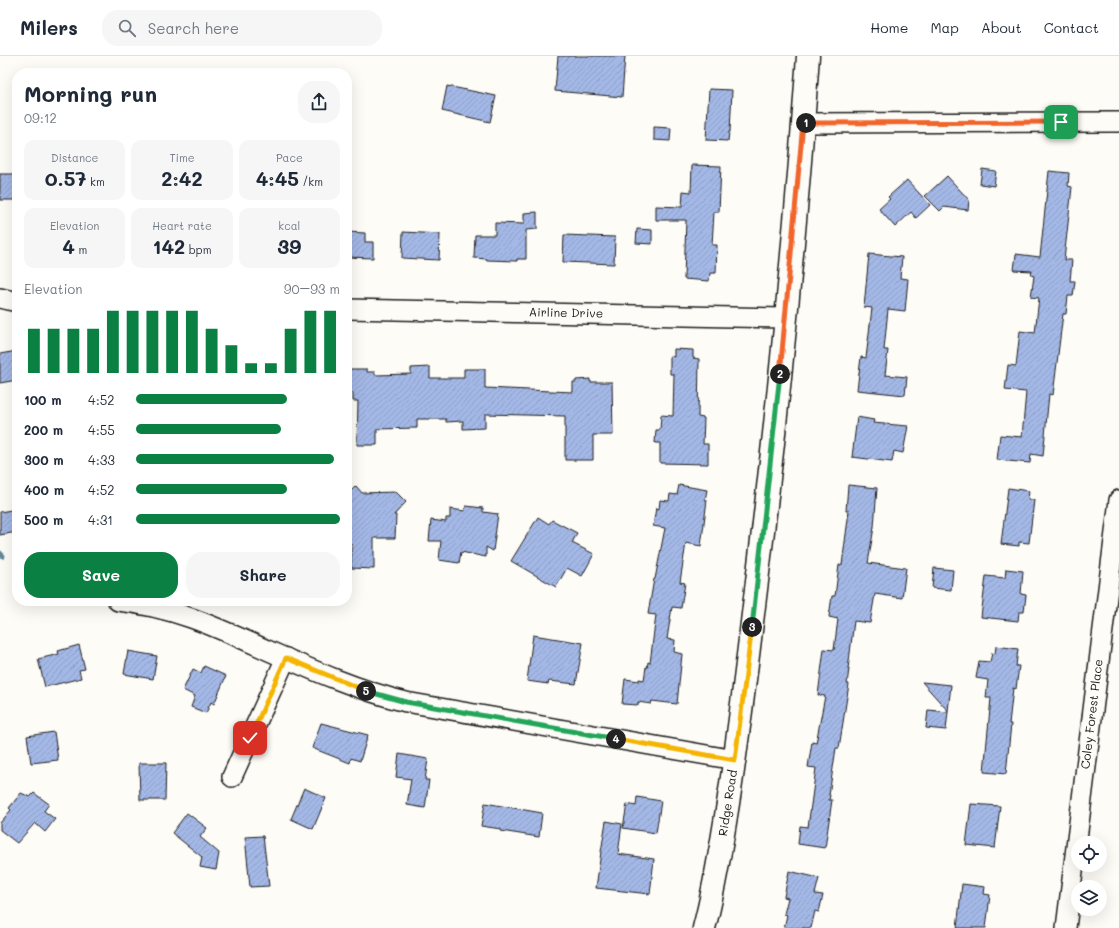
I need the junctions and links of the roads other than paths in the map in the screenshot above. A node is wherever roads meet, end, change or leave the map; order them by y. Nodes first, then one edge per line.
1 (808, 56) edge
2 (1119, 122) edge
3 (803, 123) junction
4 (0, 298) edge
5 (12, 301) edge
6 (352, 309) edge
7 (785, 318) junction
8 (1119, 500) edge
9 (1116, 551) edge
10 (149, 606) edge
11 (286, 658) junction
12 (735, 760) junction
13 (232, 777) dead end
14 (704, 928) edge
15 (1066, 928) edge

1 - 3 street, Ridge Road
2 - 3 street
3 - 7 street, Ridge Road
4 - 5 street
6 - 7 street, Airline Drive
7 - 12 street, Ridge Road
8 - 9 street, Coley Forest Place
9 - 15 street, Coley Forest Place
10 - 11 street
11 - 12 street
11 - 13 street
12 - 14 street, Ridge Road

